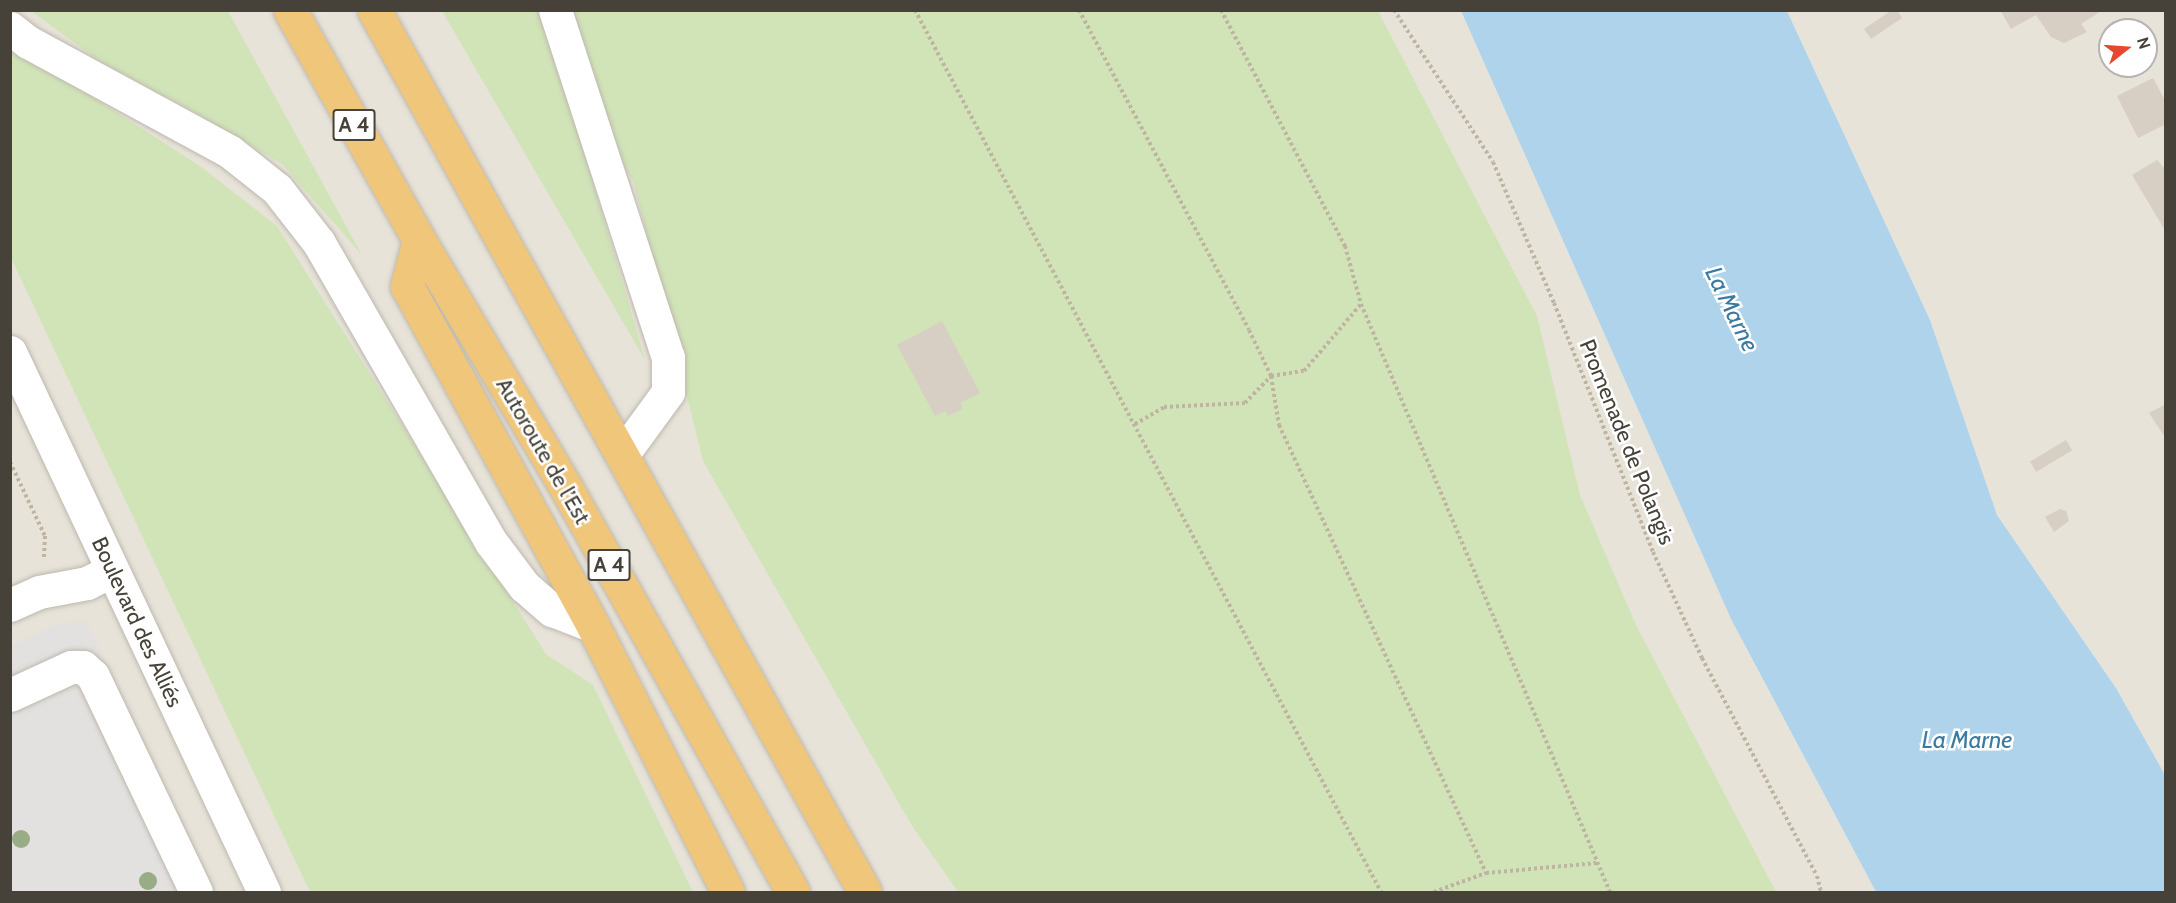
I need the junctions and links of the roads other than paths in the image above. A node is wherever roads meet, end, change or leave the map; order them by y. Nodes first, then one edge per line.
1 (290, 10) edge
2 (374, 10) edge
3 (555, 10) edge
4 (10, 27) edge
5 (419, 240) junction
6 (10, 352) edge
7 (622, 455) junction
8 (112, 570) junction
9 (25, 599) edge
10 (593, 626) junction
11 (10, 695) edge
12 (861, 885) edge
13 (196, 892) edge
14 (264, 892) edge
15 (728, 892) edge
16 (792, 892) edge
17 (890, 892) edge

1 - 5 highway, Autoroute de l’Est / A 4
2 - 7 highway
3 - 7 street
4 - 10 street
5 - 10 highway
5 - 16 highway, Autoroute de l’Est / A 4
6 - 8 street, Boulevard des Alliés
7 - 12 highway
8 - 9 street
8 - 14 street, Boulevard des Alliés
10 - 15 highway
11 - 13 street
12 - 17 highway

